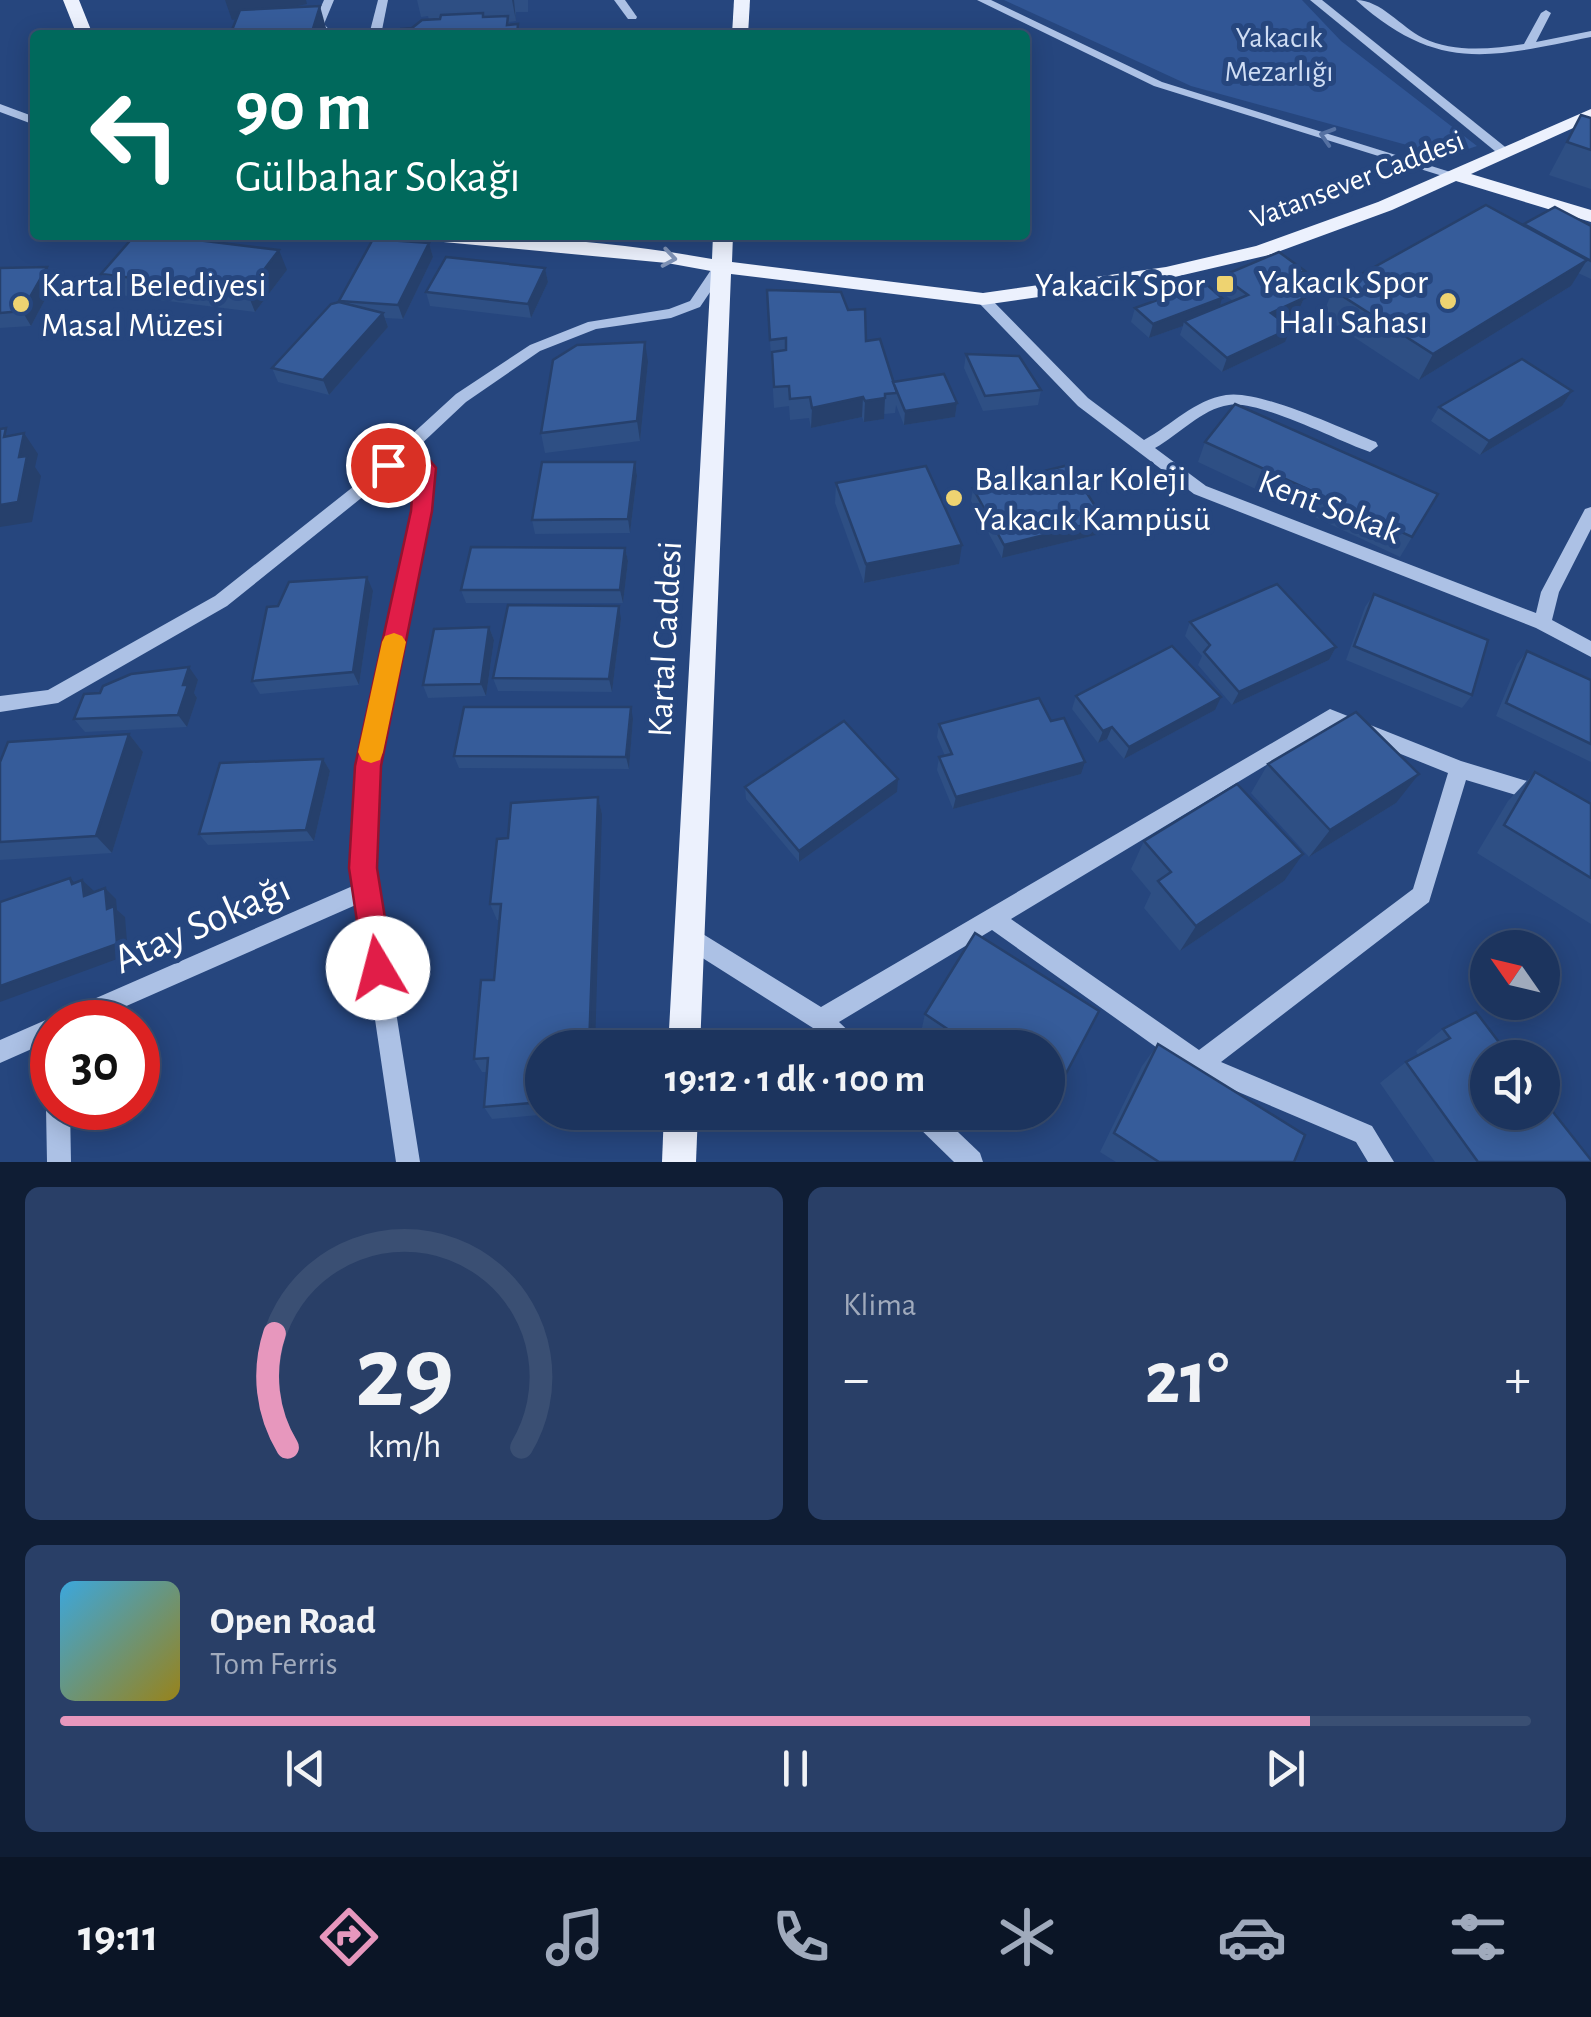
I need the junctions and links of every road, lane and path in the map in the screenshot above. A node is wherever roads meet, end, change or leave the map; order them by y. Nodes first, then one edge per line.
1 (71, 0) edge
2 (330, 0) edge
3 (383, 0) edge
4 (619, 0) edge
5 (742, 0) edge
6 (982, 0) edge
7 (1315, 0) edge
8 (1362, 0) edge
9 (1546, 13) dead end
10 (632, 17) dead end
11 (83, 30) edge
12 (323, 30) edge
13 (376, 30) edge
14 (740, 30) edge
15 (1591, 34) edge
16 (1529, 45) junction
17 (0, 108) edge
18 (1591, 114) edge
19 (30, 119) edge
20 (1504, 153) junction
21 (1454, 175) junction
22 (1591, 216) edge
23 (486, 240) edge
24 (723, 240) edge
25 (720, 267) junction
26 (983, 299) junction
27 (1370, 446) dead end
28 (407, 447) junction
29 (1144, 448) junction
30 (1591, 513) edge
31 (1542, 623) junction
32 (1591, 650) edge
33 (0, 704) edge
34 (1459, 769) junction
35 (1560, 803) edge
36 (367, 890) junction
37 (992, 918) junction
38 (690, 938) junction
39 (115, 1000) edge
40 (821, 1020) junction
41 (685, 1030) edge
42 (831, 1030) edge
43 (30, 1038) edge
44 (0, 1052) edge
45 (1199, 1064) junction
46 (58, 1130) edge
47 (680, 1130) edge
48 (937, 1130) edge
49 (59, 1162) edge
50 (408, 1162) edge
51 (679, 1162) edge
52 (971, 1162) edge
53 (1382, 1162) edge

1 - 11 main road
2 - 12 street
3 - 13 street
4 - 10 street
5 - 14 main road
21 -> 6 street
7 - 20 street
8 - 16 street
9 - 16 street
15 - 16 street
17 - 19 street
18 - 20 main road, Vatansever Caddesi
20 - 21 main road, Vatansever Caddesi
21 - 22 main road
21 - 26 main road, Vatansever Caddesi
23 -> 25 main road, Vatansever Caddesi
24 - 25 main road, Kartal Caddesi
25 - 26 main road, Vatansever Caddesi
25 - 28 street
25 - 38 main road, Kartal Caddesi
26 - 29 street, Kent Sokak
27 - 29 street
28 - 33 street
28 - 36 street
29 - 31 street, Kent Sokak
30 - 31 street
31 - 32 street, Kent Sokak
34 - 35 street
34 - 37 street
34 - 45 street
36 - 39 street, Atay Sokağı
36 - 50 street
37 - 40 street
37 - 45 street
38 - 40 street
38 - 41 main road, Kartal Caddesi
40 - 42 street
43 - 44 street
45 - 53 street
46 - 49 street
47 - 51 main road
48 - 52 street

